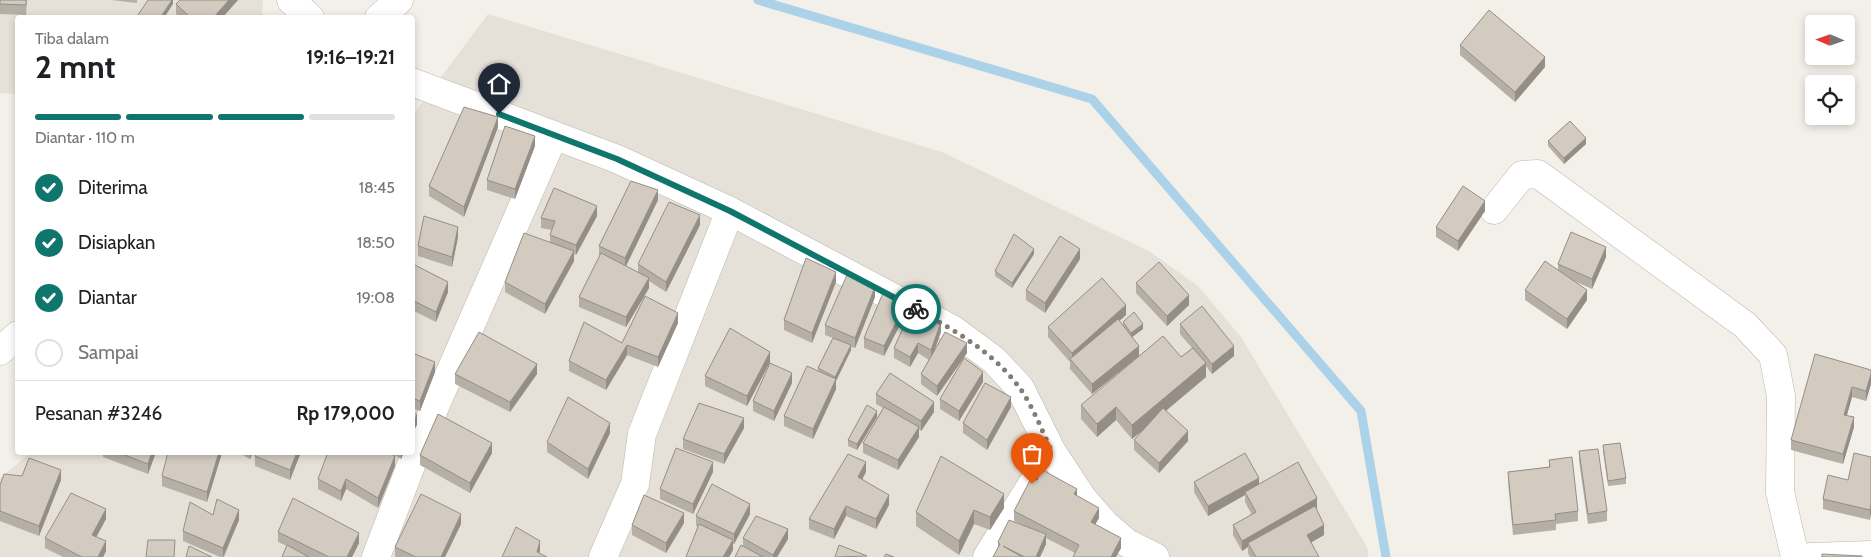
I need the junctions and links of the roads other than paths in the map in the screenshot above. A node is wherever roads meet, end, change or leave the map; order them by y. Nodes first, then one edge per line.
1 (291, 0) edge
2 (399, 0) edge
3 (307, 15) edge
4 (382, 15) edge
5 (415, 83) edge
6 (554, 135) junction
7 (1494, 210) dead end
8 (730, 211) junction
9 (15, 338) edge
10 (0, 351) edge
11 (1052, 452) junction
12 (415, 455) edge
13 (415, 455) edge
14 (1871, 555) edge
15 (376, 557) edge
16 (604, 557) edge
17 (987, 557) edge
18 (1155, 557) edge
19 (1795, 557) edge
20 (1811, 557) edge

1 - 3 street
2 - 4 street
5 - 6 street
6 - 8 street
6 - 13 street
7 - 19 street
8 - 11 street
8 - 16 street
9 - 10 street
11 - 17 street
11 - 18 street
12 - 15 street
14 - 20 street

